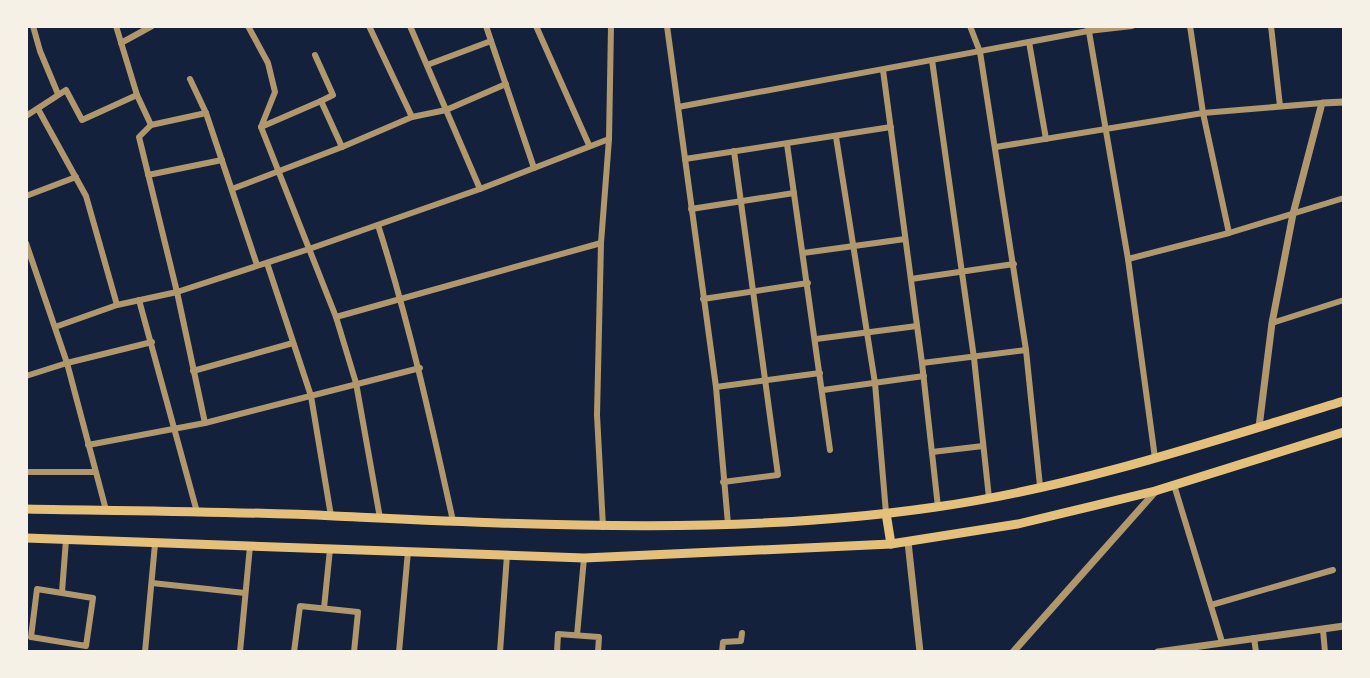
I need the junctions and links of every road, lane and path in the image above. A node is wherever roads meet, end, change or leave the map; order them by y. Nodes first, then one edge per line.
1 (33, 26) edge
2 (116, 26) edge
3 (248, 26) edge
4 (381, 26) edge
5 (410, 26) edge
6 (486, 26) edge
7 (536, 26) edge
8 (611, 26) edge
9 (667, 26) edge
10 (970, 26) edge
11 (1132, 26) edge
12 (1190, 26) edge
13 (1271, 26) edge
14 (148, 27) edge
15 (370, 28) edge
16 (1088, 28) edge
17 (491, 41) junction
18 (1029, 42) junction
19 (121, 43) junction
20 (980, 52) junction
21 (315, 55) dead end
22 (932, 60) junction
23 (427, 65) junction
24 (883, 70) junction
25 (190, 79) dead end
26 (506, 84) junction
27 (58, 94) junction
28 (137, 95) junction
29 (321, 101) junction
30 (1344, 102) edge
31 (1322, 103) junction
32 (1280, 106) junction
33 (678, 107) junction
34 (38, 109) junction
35 (446, 110) junction
36 (206, 113) junction
37 (1203, 113) junction
38 (26, 116) edge
39 (412, 117) junction
40 (151, 125) junction
41 (261, 127) junction
42 (891, 127) junction
43 (1105, 129) junction
44 (836, 137) junction
45 (609, 139) junction
46 (1046, 139) junction
47 (787, 144) junction
48 (589, 145) junction
49 (342, 147) junction
50 (996, 147) junction
51 (734, 151) junction
52 (685, 159) junction
53 (222, 160) junction
54 (534, 168) junction
55 (277, 172) junction
56 (148, 175) junction
57 (76, 177) junction
58 (232, 189) junction
59 (480, 189) junction
60 (794, 193) junction
61 (26, 196) edge
62 (1344, 198) edge
63 (741, 201) junction
64 (691, 209) junction
65 (1293, 214) junction
66 (378, 225) junction
67 (1229, 233) junction
68 (905, 239) junction
69 (26, 243) edge
70 (601, 243) junction
71 (852, 247) junction
72 (309, 249) junction
73 (803, 253) junction
74 (1128, 259) junction
75 (267, 263) junction
76 (1014, 264) junction
77 (257, 265) junction
78 (961, 270) junction
79 (911, 279) junction
80 (808, 283) junction
81 (754, 291) junction
82 (177, 292) junction
83 (401, 297) junction
84 (703, 299) junction
85 (139, 300) junction
86 (1344, 300) edge
87 (117, 305) junction
88 (336, 317) junction
89 (1272, 323) junction
90 (917, 326) junction
91 (55, 327) junction
92 (867, 333) junction
93 (816, 339) junction
94 (152, 342) junction
95 (293, 343) junction
96 (1026, 350) junction
97 (974, 358) junction
98 (67, 363) junction
99 (922, 363) junction
100 (420, 368) junction
101 (193, 371) junction
102 (820, 373) junction
103 (26, 376) edge
104 (924, 376) junction
105 (766, 380) junction
106 (356, 383) junction
107 (875, 383) junction
108 (716, 387) junction
109 (823, 390) junction
110 (311, 396) junction
111 (1344, 401) edge
112 (205, 423) junction
113 (1259, 427) junction
114 (173, 430) junction
115 (1344, 432) edge
116 (88, 445) junction
117 (983, 446) junction
118 (830, 450) dead end
119 (932, 452) junction
120 (1155, 458) junction
121 (26, 472) edge
122 (95, 472) junction
123 (723, 482) junction
124 (1174, 485) junction
125 (1040, 486) junction
126 (1155, 491) junction
127 (989, 498) junction
128 (938, 507) junction
129 (26, 509) edge
130 (106, 510) junction
131 (197, 512) junction
132 (886, 513) junction
133 (331, 516) junction
134 (380, 518) junction
135 (453, 521) junction
136 (728, 524) junction
137 (603, 527) junction
138 (26, 538) edge
139 (66, 540) junction
140 (908, 542) junction
141 (155, 544) junction
142 (891, 544) junction
143 (250, 546) junction
144 (330, 549) junction
145 (408, 551) junction
146 (507, 555) junction
147 (584, 558) junction
148 (1333, 570) dead end
149 (152, 583) junction
150 (62, 592) junction
151 (245, 593) junction
152 (1211, 605) junction
153 (324, 608) junction
154 (1344, 626) edge
155 (1323, 630) junction
156 (742, 633) dead end
157 (577, 635) junction
158 (1254, 638) junction
159 (1222, 642) junction
160 (60, 643) junction
161 (60, 652) edge
162 (145, 652) edge
163 (240, 652) edge
164 (294, 652) edge
165 (354, 652) edge
166 (399, 652) edge
167 (500, 652) edge
168 (557, 652) edge
169 (598, 652) edge
170 (722, 652) edge
171 (920, 652) edge
172 (1013, 652) edge
173 (1158, 652) edge
174 (1256, 652) edge
175 (1325, 652) edge

1 - 27 street
2 - 19 street
3 - 41 street
4 - 15 street
5 - 23 street
6 - 17 street
7 - 48 street
8 - 45 street
9 - 33 street
10 - 20 street
11 - 16 street
12 - 37 street
13 - 32 street
14 - 19 street
15 - 39 street
16 - 18 street
16 - 43 street
17 - 23 street
17 - 26 street
18 - 20 street
18 - 46 street
19 - 28 street
20 - 22 street
20 - 50 street
21 - 29 street
22 - 24 street
22 - 78 street
23 - 35 street
24 - 33 street
24 - 42 street
25 - 36 street
26 - 35 street
26 - 54 street
27 - 28 street
27 - 34 street
28 - 40 street
29 - 41 street
29 - 49 street
30 - 31 street
31 - 32 street
31 - 65 street
32 - 37 street
33 - 52 street
34 - 38 street
34 - 57 street
35 - 39 street
35 - 59 street
36 - 40 street
36 - 53 street
37 - 43 street
37 - 67 street
39 - 49 street
40 - 56 street
41 - 55 street
42 - 44 street
42 - 68 street
43 - 46 street
43 - 74 street
44 - 47 street
44 - 71 street
45 - 48 street
45 - 70 street
46 - 50 street
47 - 51 street
47 - 60 street
48 - 54 street
49 - 55 street
50 - 76 street
51 - 52 street
51 - 63 street
52 - 64 street
53 - 56 street
53 - 58 street
54 - 59 street
55 - 58 street
55 - 72 street
56 - 82 street
57 - 61 street
57 - 87 street
58 - 77 street
59 - 66 street
60 - 63 street
60 - 73 street
62 - 65 street
63 - 64 street
63 - 81 street
64 - 84 street
65 - 67 street
65 - 89 street
66 - 72 street
66 - 83 street
67 - 74 street
68 - 71 street
68 - 79 street
69 - 91 street
70 - 83 street
70 - 137 street
71 - 73 street
71 - 92 street
72 - 75 street
72 - 88 street
73 - 80 street
74 - 120 street
75 - 77 street
75 - 95 street
76 - 78 street
76 - 96 street
77 - 82 street
78 - 79 street
78 - 97 street
79 - 90 street
80 - 81 street
80 - 93 street
81 - 84 street
81 - 105 street
82 - 85 street
82 - 101 street
83 - 88 street
83 - 100 street
84 - 108 street
85 - 87 street
85 - 94 street
86 - 89 street
87 - 91 street
88 - 106 street
89 - 113 street
90 - 92 street
90 - 99 street
91 - 98 street
92 - 93 street
92 - 107 street
93 - 102 street
94 - 98 street
94 - 114 street
95 - 101 street
95 - 110 street
96 - 97 street
96 - 125 street
97 - 99 street
97 - 117 street
98 - 103 street
98 - 116 street
99 - 104 street
100 - 106 street
100 - 135 street
101 - 112 street
102 - 105 street
102 - 109 street
104 - 107 street
104 - 119 street
105 - 108 street
105 - 123 street
106 - 110 street
106 - 134 street
107 - 109 street
107 - 132 street
108 - 123 street
109 - 118 street
110 - 112 street
110 - 133 street
111 - 113 main road
112 - 114 street
113 - 120 main road
114 - 116 street
114 - 131 street
115 - 124 main road
116 - 122 street
117 - 119 street
117 - 127 street
119 - 128 street
120 - 125 main road
121 - 122 street
122 - 130 street
123 - 136 street
124 - 126 main road
124 - 152 street
125 - 127 main road
126 - 140 main road
126 - 172 street
127 - 128 main road
128 - 132 main road
129 - 130 main road
130 - 131 main road
131 - 133 main road
132 - 136 main road
132 - 142 main road
133 - 134 main road
134 - 135 main road
135 - 137 main road
136 - 137 main road
138 - 139 main road
139 - 141 main road
139 - 150 street
140 - 142 main road
140 - 171 street
141 - 143 main road
141 - 149 street
142 - 147 main road
143 - 144 main road
143 - 151 street
144 - 145 main road
144 - 153 street
145 - 146 main road
145 - 166 street
146 - 147 main road
146 - 167 street
147 - 157 street
148 - 152 street
149 - 151 street
149 - 162 street
150 - 160 street
150 - 160 street
151 - 163 street
152 - 159 street
153 - 164 street
153 - 165 street
154 - 155 street
155 - 158 street
155 - 175 street
156 - 170 street
157 - 168 street
157 - 169 street
158 - 159 street
158 - 174 street
159 - 173 street
160 - 161 street

